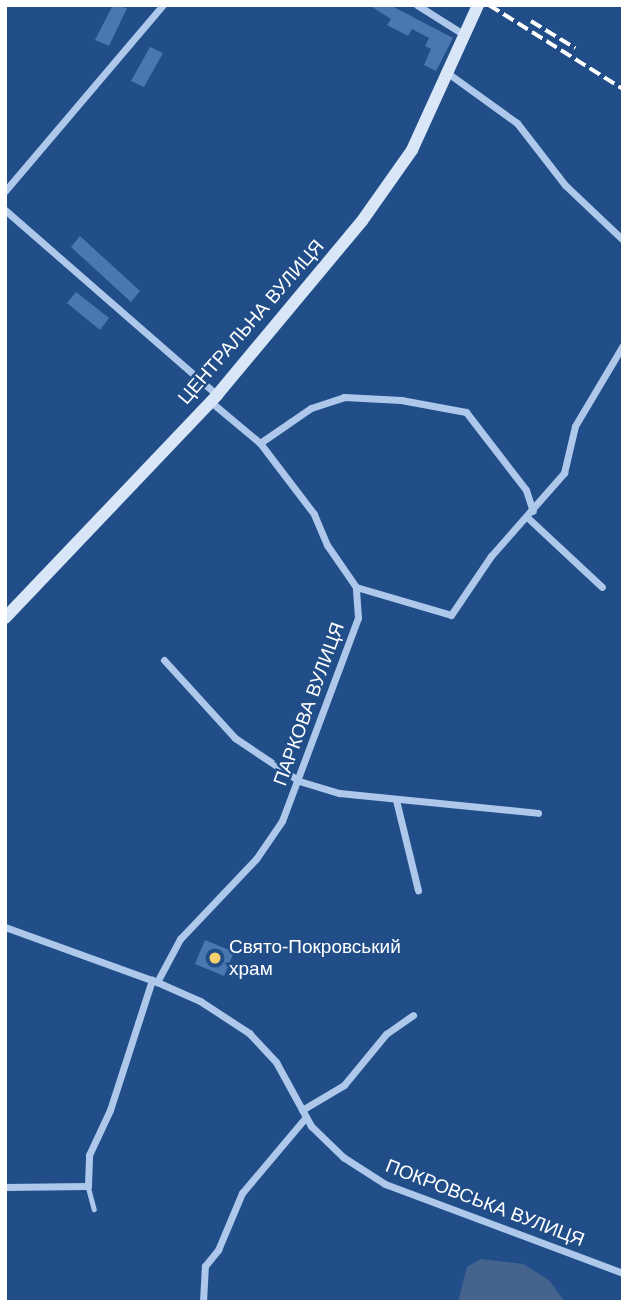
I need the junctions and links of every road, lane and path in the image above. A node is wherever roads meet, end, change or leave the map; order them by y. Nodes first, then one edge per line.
1 (163, 5) edge
2 (418, 5) edge
3 (476, 10) edge
4 (463, 34) junction
5 (449, 74) junction
6 (5, 191) edge
7 (5, 210) edge
8 (623, 240) edge
9 (623, 345) edge
10 (214, 398) junction
11 (260, 443) junction
12 (533, 511) junction
13 (528, 518) junction
14 (356, 587) junction
15 (603, 587) dead end
16 (5, 618) edge
17 (164, 660) dead end
18 (299, 781) junction
19 (396, 800) junction
20 (538, 813) dead end
21 (418, 890) dead end
22 (5, 928) edge
23 (154, 981) junction
24 (413, 1015) dead end
25 (304, 1113) junction
26 (88, 1186) junction
27 (5, 1187) edge
28 (94, 1209) dead end
29 (623, 1273) edge
30 (203, 1302) edge

1 - 6 street
2 - 4 street
3 - 4 street, ЦЕНТРАЛЬНА ВУЛИЦЯ
4 - 5 street, ЦЕНТРАЛЬНА ВУЛИЦЯ
5 - 8 street
5 - 10 street, ЦЕНТРАЛЬНА ВУЛИЦЯ
7 - 10 street
9 - 12 street
10 - 11 street
10 - 16 street, ЦЕНТРАЛЬНА ВУЛИЦЯ
11 - 12 street
11 - 14 street
12 - 13 street
13 - 14 street
13 - 15 street
14 - 18 street, ПАРКОВА ВУЛИЦЯ
17 - 18 street
18 - 19 street
18 - 23 street, ПАРКОВА ВУЛИЦЯ
19 - 20 street
19 - 21 street
22 - 23 street, ПОКРОВСЬКА ВУЛИЦЯ
23 - 25 street, ПОКРОВСЬКА ВУЛИЦЯ
23 - 26 street, ПАРКОВА ВУЛИЦЯ
24 - 25 street
25 - 29 street, ПОКРОВСЬКА ВУЛИЦЯ
25 - 30 street
26 - 27 street
26 - 28 lane

